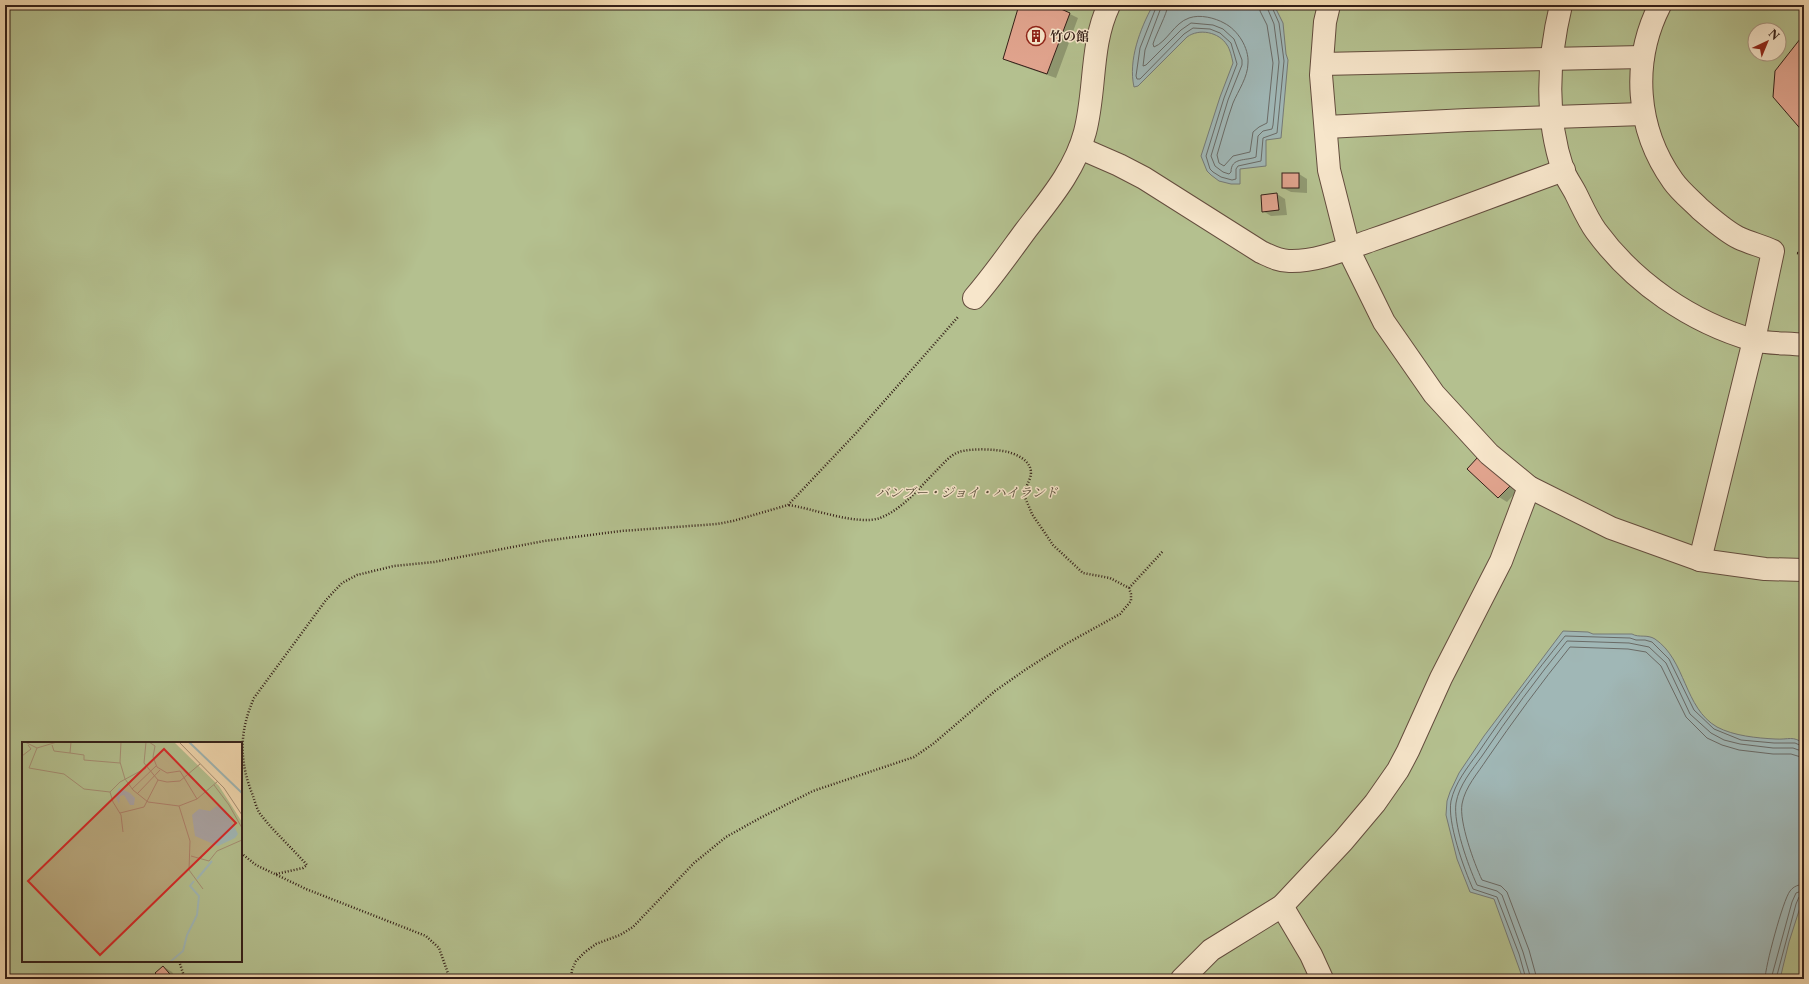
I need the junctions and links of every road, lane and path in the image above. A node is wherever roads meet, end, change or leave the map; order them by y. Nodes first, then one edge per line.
1 (1109, 5) edge
2 (1329, 5) edge
3 (1559, 5) edge
4 (1660, 5) edge
5 (1643, 57) junction
6 (1551, 58) junction
7 (1322, 64) junction
8 (1643, 114) junction
9 (1552, 118) junction
10 (1326, 127) junction
11 (1080, 148) junction
12 (1564, 170) junction
13 (1349, 248) junction
14 (974, 298) joint
15 (1754, 340) junction
16 (1804, 345) edge
17 (1529, 487) junction
18 (788, 505) junction
19 (1163, 551) dead end
20 (1700, 560) junction
21 (1804, 570) edge
22 (1129, 588) junction
23 (242, 854) edge
24 (276, 874) junction
25 (1282, 906) junction
26 (179, 962) edge
27 (185, 979) edge
28 (450, 979) edge
29 (571, 979) edge
30 (1182, 979) edge
31 (1322, 979) edge

1 - 11 street
2 - 7 street
3 - 6 street
4 - 5 street
5 - 6 street
5 - 8 street
6 - 7 street
6 - 9 street
7 - 10 street
8 - 9 street
8 - 15 street
9 - 10 street
9 - 12 street
10 - 13 street
11 - 13 street
11 - 14 street
12 - 13 street
12 - 15 street
13 - 17 street
14 - 18 path
15 - 16 street
15 - 20 street
17 - 20 street
17 - 25 street
18 - 22 path
18 - 24 path
19 - 22 path
20 - 21 street
22 - 29 path
23 - 24 path
24 - 28 path
25 - 30 street
25 - 31 street
26 - 27 path

